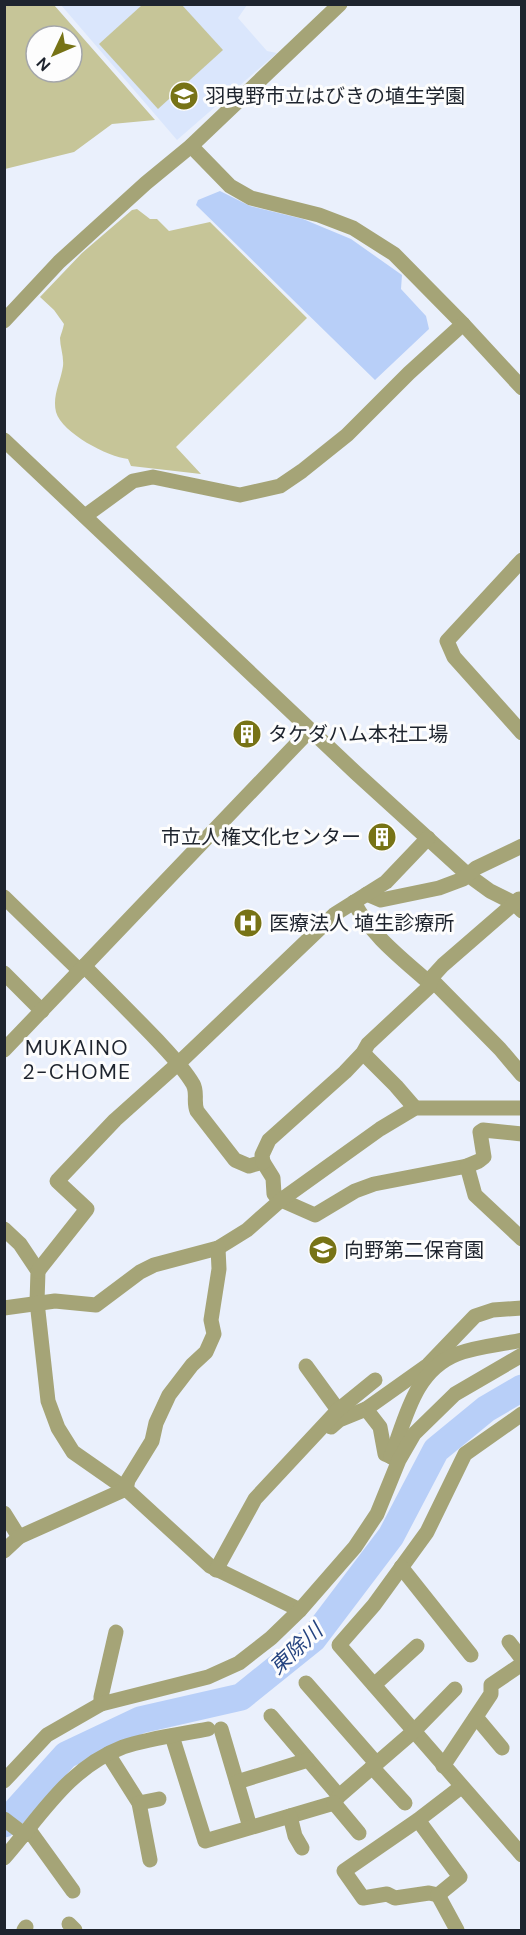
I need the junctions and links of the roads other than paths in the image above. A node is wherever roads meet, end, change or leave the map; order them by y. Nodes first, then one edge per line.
1 (340, 4) edge
2 (191, 146) junction
3 (4, 321) edge
4 (464, 324) junction
5 (522, 388) edge
6 (4, 440) edge
7 (85, 516) junction
8 (522, 560) edge
9 (310, 730) junction
10 (522, 733) edge
11 (428, 838) junction
12 (522, 846) edge
13 (468, 875) junction
14 (4, 897) edge
15 (361, 898) junction
16 (519, 904) edge
17 (82, 969) junction
18 (4, 973) edge
19 (430, 981) junction
20 (42, 1011) junction
21 (4, 1050) edge
22 (363, 1053) junction
23 (178, 1063) junction
24 (522, 1075) edge
25 (415, 1108) junction
26 (522, 1108) edge
27 (522, 1134) edge
28 (262, 1162) junction
29 (467, 1166) junction
30 (281, 1200) junction
31 (520, 1235) edge
32 (8, 1239) edge
33 (218, 1248) junction
34 (38, 1271) junction
35 (37, 1302) junction
36 (4, 1308) edge
37 (522, 1308) edge
38 (522, 1340) edge
39 (522, 1355) edge
40 (306, 1366) dead end
41 (375, 1380) dead end
42 (366, 1409) junction
43 (338, 1410) junction
44 (522, 1414) edge
45 (330, 1428) dead end
46 (395, 1458) junction
47 (126, 1488) junction
48 (4, 1513) edge
49 (19, 1537) junction
50 (4, 1551) edge
51 (401, 1567) junction
52 (216, 1570) junction
53 (300, 1610) junction
54 (116, 1632) dead end
55 (509, 1642) dead end
56 (417, 1646) dead end
57 (471, 1655) dead end
58 (522, 1659) edge
59 (522, 1664) edge
60 (306, 1683) dead end
61 (374, 1685) junction
62 (455, 1689) dead end
63 (101, 1704) junction
64 (272, 1716) dead end
65 (476, 1717) junction
66 (413, 1732) junction
67 (172, 1736) junction
68 (502, 1748) dead end
69 (108, 1754) junction
70 (308, 1760) junction
71 (374, 1765) junction
72 (443, 1766) junction
73 (4, 1781) edge
74 (237, 1782) junction
75 (461, 1787) junction
76 (159, 1799) dead end
77 (336, 1799) junction
78 (139, 1803) junction
79 (405, 1803) dead end
80 (290, 1816) junction
81 (4, 1819) edge
82 (418, 1820) junction
83 (250, 1827) junction
84 (27, 1832) junction
85 (359, 1833) dead end
86 (302, 1848) dead end
87 (522, 1856) edge
88 (4, 1858) edge
89 (150, 1860) dead end
90 (73, 1891) dead end
91 (438, 1895) junction
92 (457, 1930) edge

1 - 2 street
2 - 3 street
2 - 4 street
4 - 5 street
4 - 7 street
6 - 7 street
7 - 9 street
8 - 10 street
9 - 11 street
9 - 17 street
11 - 13 street
11 - 15 street
12 - 13 street
13 - 15 street
13 - 16 street
14 - 17 street
15 - 19 street
15 - 23 street
16 - 19 street
17 - 20 street
17 - 23 street
18 - 20 street
19 - 22 street
19 - 24 street
20 - 21 street
22 - 25 street
22 - 28 street
23 - 28 street
23 - 34 street
25 - 26 street
25 - 30 street
27 - 29 street
28 - 30 street
29 - 30 street
29 - 31 street
30 - 33 street
32 - 34 street
33 - 35 street
33 - 47 street
34 - 35 street
35 - 36 street
35 - 47 street
37 - 42 street
38 - 46 street
39 - 46 street
40 - 43 street
41 - 43 street
42 - 45 street
42 - 46 street
43 - 52 street
44 - 51 street
46 - 53 street
47 - 49 street
47 - 52 street
48 - 49 street
49 - 50 street
51 - 57 street
51 - 61 street
52 - 53 street
53 - 63 street
54 - 63 street
55 - 58 street
56 - 61 street
59 - 65 street
60 - 71 street
61 - 66 street
62 - 66 street
63 - 73 street
64 - 70 street
65 - 68 street
65 - 72 street
66 - 71 street
66 - 72 street
67 - 69 street
67 - 74 street
67 - 83 street
69 - 78 street
69 - 84 street
70 - 74 street
70 - 77 street
71 - 77 street
71 - 79 street
72 - 75 street
74 - 83 street
75 - 82 street
75 - 87 street
76 - 78 street
77 - 80 street
77 - 85 street
78 - 89 street
80 - 83 street
80 - 86 street
81 - 84 street
82 - 91 street
82 - 91 street
84 - 88 street
84 - 90 street
91 - 92 street

